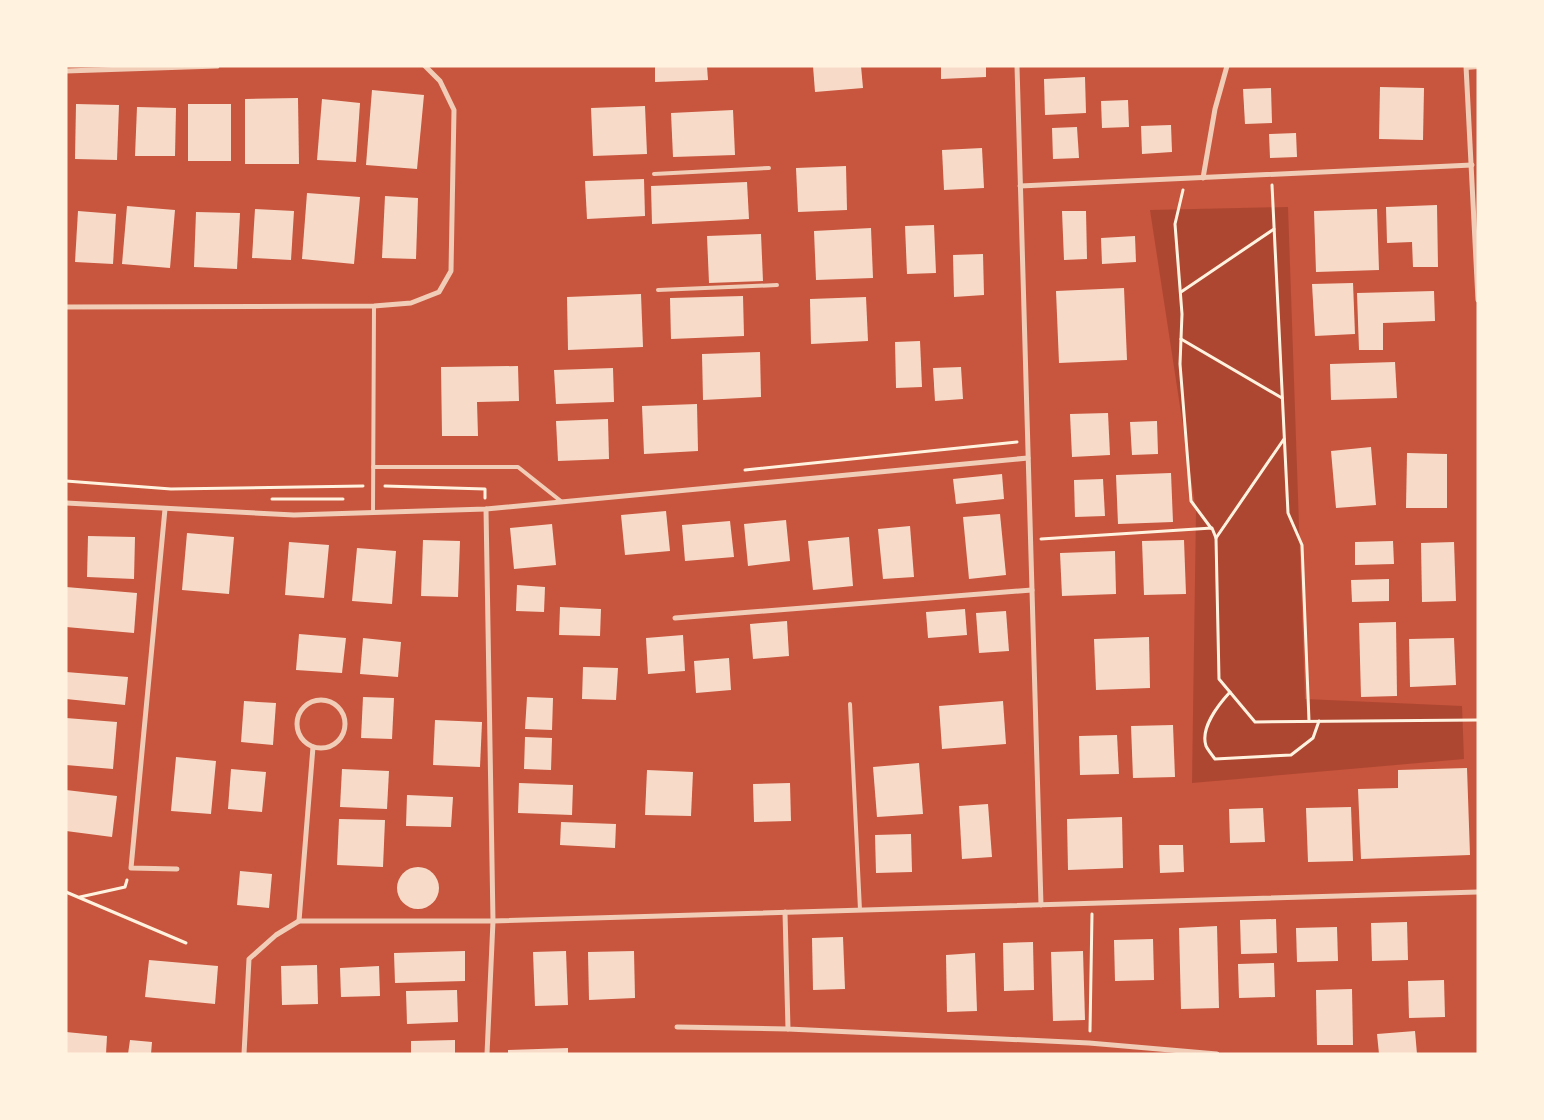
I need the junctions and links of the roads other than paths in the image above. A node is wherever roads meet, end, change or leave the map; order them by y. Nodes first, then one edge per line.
1 (216, 66) edge
2 (425, 66) edge
3 (1016, 66) edge
4 (1227, 66) edge
5 (1466, 67) edge
6 (1478, 67) edge
7 (66, 71) edge
8 (1472, 165) junction
9 (769, 168) dead end
10 (654, 174) dead end
11 (1203, 178) junction
12 (1020, 186) junction
13 (1476, 222) edge
14 (777, 285) dead end
15 (658, 290) dead end
16 (1478, 300) edge
17 (374, 306) junction
18 (66, 307) edge
19 (1028, 458) junction
20 (373, 467) junction
21 (562, 502) junction
22 (66, 503) edge
23 (486, 509) junction
24 (165, 510) junction
25 (372, 512) junction
26 (1032, 590) junction
27 (675, 618) dead end
28 (850, 704) dead end
29 (313, 747) junction
30 (177, 869) dead end
31 (1478, 892) edge
32 (1041, 905) junction
33 (860, 910) junction
34 (785, 912) junction
35 (493, 920) junction
36 (299, 921) junction
37 (677, 1027) dead end
38 (788, 1028) junction
39 (244, 1054) edge
40 (487, 1054) edge
41 (1217, 1054) edge

1 - 7 street
2 - 17 street
3 - 12 street
4 - 11 street
5 - 6 lane
5 - 8 street
8 - 11 street
8 - 13 street
9 - 10 lane
11 - 12 street
12 - 19 street
13 - 16 street
14 - 15 lane
17 - 18 street
17 - 20 lane
19 - 21 street
19 - 26 street
20 - 21 lane
20 - 25 lane
21 - 23 street
22 - 24 street
23 - 25 street
23 - 35 street
24 - 25 street
24 - 30 street
26 - 27 street
26 - 32 street
28 - 33 lane
29 - 29 street
29 - 36 street
31 - 32 street
32 - 33 street
33 - 34 street
34 - 35 street
34 - 38 street
35 - 36 street
35 - 40 street
36 - 39 street
37 - 38 street
38 - 41 street

